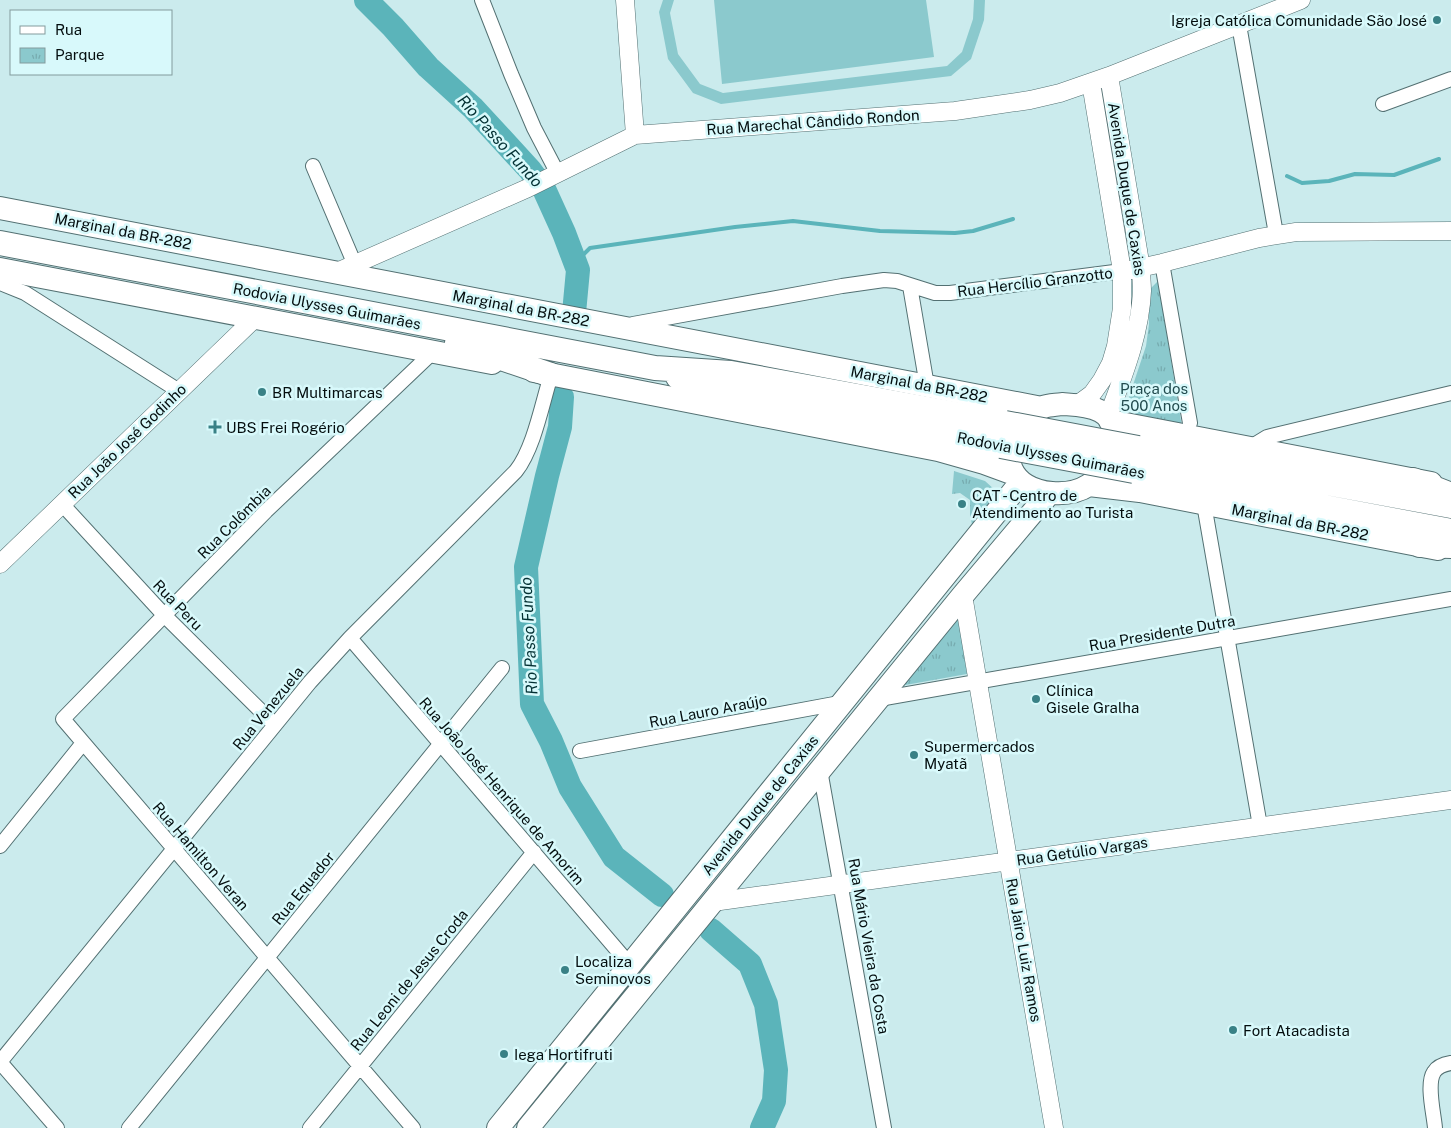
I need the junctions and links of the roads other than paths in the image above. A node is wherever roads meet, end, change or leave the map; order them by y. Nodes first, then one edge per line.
1 (482, 0) edge
2 (625, 0) edge
3 (1301, 0) edge
4 (1239, 25) junction
5 (1108, 76) junction
6 (1451, 79) edge
7 (1091, 83) junction
8 (1383, 104) dead end
9 (635, 135) junction
10 (313, 166) dead end
11 (553, 176) junction
12 (0, 208) edge
13 (1451, 230) edge
14 (1276, 234) junction
15 (0, 243) edge
16 (1162, 263) junction
17 (0, 268) edge
18 (1141, 268) junction
19 (346, 269) junction
20 (1122, 271) junction
21 (0, 283) edge
22 (910, 286) junction
23 (368, 314) junction
24 (255, 318) junction
25 (620, 327) junction
26 (434, 352) junction
27 (551, 375) junction
28 (928, 386) junction
29 (179, 391) junction
30 (1451, 393) edge
31 (1077, 405) junction
32 (1042, 408) junction
33 (1109, 419) junction
34 (1190, 423) dead end
35 (1250, 448) junction
36 (1136, 459) junction
37 (1018, 478) junction
38 (1413, 480) junction
39 (1089, 485) junction
40 (1451, 487) edge
41 (1050, 493) junction
42 (1451, 495) edge
43 (62, 504) junction
44 (1204, 504) junction
45 (1451, 506) edge
46 (1451, 531) edge
47 (1420, 545) junction
48 (1451, 546) edge
49 (1451, 552) edge
50 (0, 564) edge
51 (963, 595) junction
52 (1451, 599) edge
53 (165, 616) junction
54 (350, 638) junction
55 (1227, 638) junction
56 (502, 668) dead end
57 (978, 682) junction
58 (879, 699) junction
59 (841, 705) junction
60 (63, 719) joint
61 (275, 725) junction
62 (83, 743) junction
63 (440, 744) junction
64 (580, 751) dead end
65 (820, 770) junction
66 (1451, 800) edge
67 (1260, 826) junction
68 (0, 846) edge
69 (174, 849) junction
70 (534, 852) junction
71 (1009, 861) junction
72 (841, 884) junction
73 (713, 902) junction
74 (267, 958) junction
75 (630, 965) junction
76 (0, 1062) edge
77 (1451, 1063) edge
78 (360, 1066) junction
79 (57, 1128) edge
80 (129, 1128) edge
81 (310, 1128) edge
82 (413, 1128) edge
83 (498, 1128) edge
84 (528, 1128) edge
85 (884, 1128) edge
86 (1054, 1128) edge
87 (1435, 1128) edge

1 - 11 street
2 - 9 street
3 - 4 street, Rua Marechal Cândido Rondon
4 - 5 street, Rua Marechal Cândido Rondon
4 - 14 street
5 - 7 street, Rua Marechal Cândido Rondon
5 - 18 street, Avenida Duque de Caxias
6 - 8 street
7 - 9 street, Rua Marechal Cândido Rondon
7 - 20 street, Avenida Duque de Caxias
9 - 11 street, Rua Marechal Cândido Rondon
10 - 19 street
11 - 19 street, Rua Marechal Cândido Rondon
12 - 19 main road, Marginal da BR-282
13 - 14 street, Rua Hercílio Granzotto
14 - 16 street, Rua Hercílio Granzotto
15 - 23 highway, Rodovia Ulysses Guimarães
16 - 18 street, Rua Hercílio Granzotto
16 - 34 street
17 - 24 main road
18 - 20 street, Rua Hercílio Granzotto
18 - 33 street, Avenida Duque de Caxias
19 - 25 main road, Marginal da BR-282
20 - 22 street, Rua Hercílio Granzotto
20 - 31 street, Avenida Duque de Caxias
21 - 29 street
22 - 25 street, Rua Hercílio Granzotto
22 - 28 street
23 - 27 highway
23 - 36 highway, Rodovia Ulysses Guimarães, bridge
24 - 26 main road
24 - 29 street, Rua João José Godinho
25 - 28 main road, Marginal da BR-282
26 - 27 main road
26 - 53 street, Rua Colômbia
27 - 37 main road
27 - 54 street, Rua Venezuela
28 - 32 main road, Marginal da BR-282
29 - 43 street, Rua João José Godinho
30 - 35 street
31 - 32 main road
31 - 33 main road
32 - 37 main road
33 - 35 main road
33 - 39 main road
35 - 38 main road
36 - 45 highway, Rodovia Ulysses Guimarães
36 - 46 highway, Rodovia Ulysses Guimarães
37 - 41 main road
37 - 59 main road, Avenida Duque de Caxias
38 - 40 main road
38 - 42 highway
39 - 41 main road
39 - 44 main road, Marginal da BR-282
41 - 51 main road, Avenida Duque de Caxias
43 - 50 street, Rua João José Godinho
43 - 53 street, Rua Peru
44 - 47 main road, Marginal da BR-282
44 - 55 street
47 - 48 highway
47 - 49 main road, Marginal da BR-282
51 - 57 street, Rua Jairo Luiz Ramos
51 - 58 main road, Avenida Duque de Caxias
52 - 55 street, Rua Presidente Dutra
53 - 60 street, Rua Colômbia
53 - 61 street, Rua Peru
54 - 61 street, Rua Venezuela
54 - 63 street, Rua João José Henrique de Amorim
55 - 57 street, Rua Presidente Dutra
55 - 67 street
56 - 63 street, Rua Equador
57 - 58 street, Rua Presidente Dutra
57 - 71 street, Rua Jairo Luiz Ramos
58 - 65 main road, Avenida Duque de Caxias
59 - 64 street, Rua Lauro Araújo
59 - 75 main road, Avenida Duque de Caxias
60 - 62 street, Rua Hamilton Veran
61 - 69 street, Rua Venezuela
62 - 68 street
62 - 69 street, Rua Hamilton Veran
63 - 70 street, Rua João José Henrique de Amorim
63 - 74 street, Rua Equador
65 - 72 street, Rua Mário Vieira da Costa
65 - 73 main road, Avenida Duque de Caxias
66 - 67 street, Rua Getúlio Vargas
67 - 71 street, Rua Getúlio Vargas
69 - 74 street, Rua Hamilton Veran
69 - 76 street, Rua Venezuela
70 - 75 street, Rua João José Henrique de Amorim
70 - 78 street, Rua Leoni de Jesus Croda
71 - 72 street, Rua Getúlio Vargas
71 - 86 street, Rua Jairo Luiz Ramos
72 - 73 street, Rua Getúlio Vargas
72 - 85 street, Rua Mário Vieira da Costa
73 - 84 main road, Avenida Duque de Caxias
74 - 78 street, Rua Hamilton Veran
74 - 80 street, Rua Equador
75 - 83 main road, Avenida Duque de Caxias
76 - 79 street
77 - 87 street
78 - 81 street, Rua Leoni de Jesus Croda
78 - 82 street, Rua Hamilton Veran

